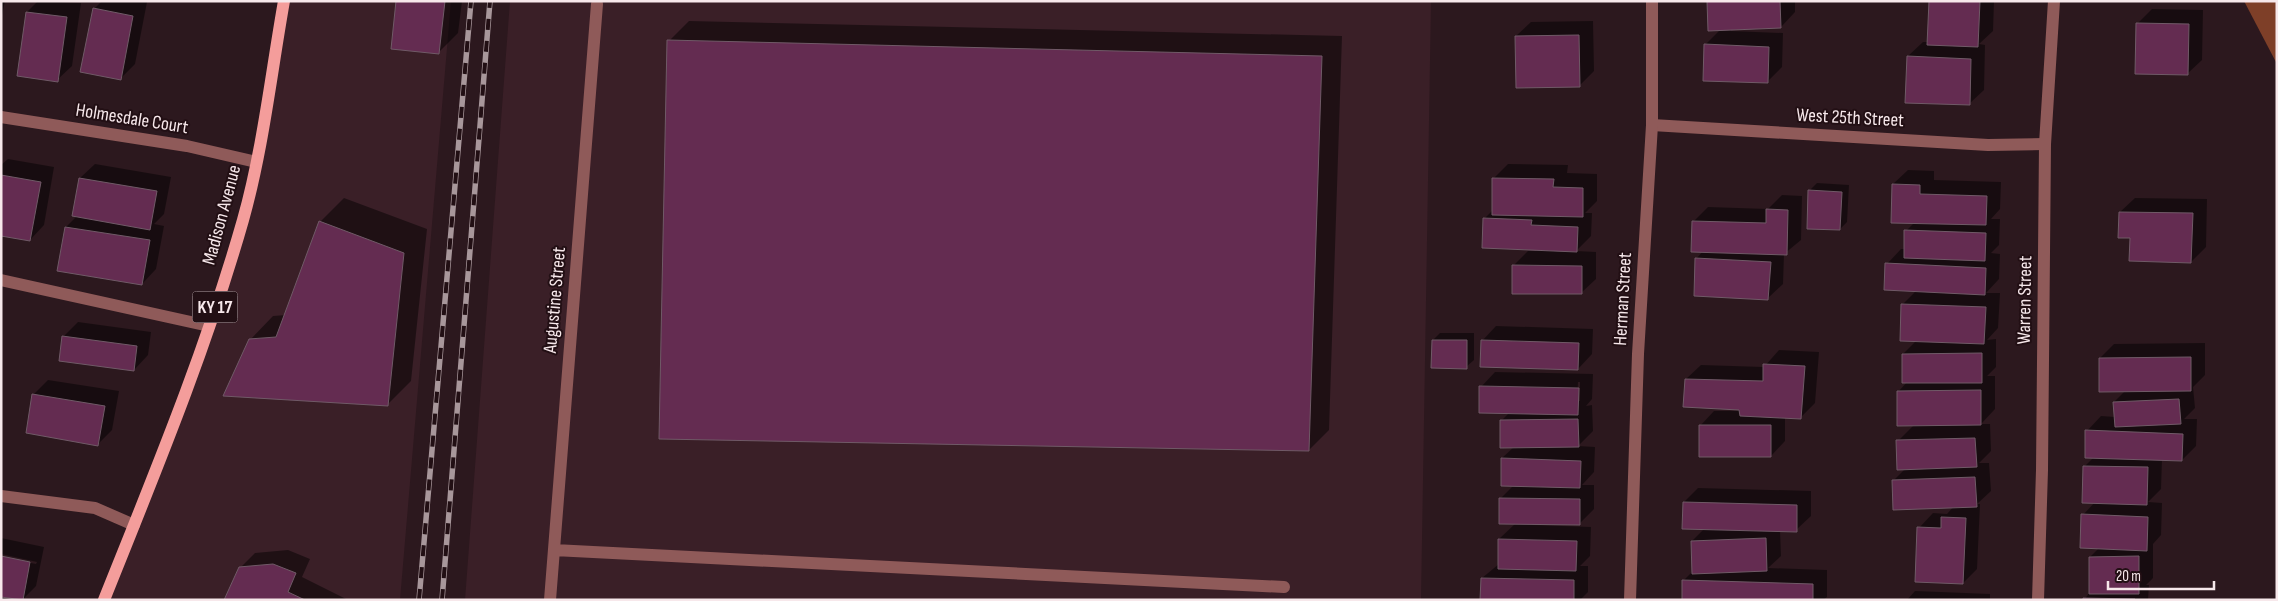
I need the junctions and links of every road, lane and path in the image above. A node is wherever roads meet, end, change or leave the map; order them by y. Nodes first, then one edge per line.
1 (284, 1) edge
2 (1652, 1) edge
3 (2054, 1) edge
4 (597, 4) dead end
5 (1, 117) edge
6 (1652, 125) junction
7 (2046, 144) junction
8 (256, 162) junction
9 (1, 280) edge
10 (209, 326) junction
11 (1, 496) edge
12 (134, 525) junction
13 (554, 550) junction
14 (1284, 587) dead end
15 (104, 600) edge
16 (550, 600) edge
17 (1630, 600) edge
18 (2038, 600) edge

1 - 8 main road, Madison Avenue / KY 17
2 - 6 street, Herman Street
3 - 7 street, Warren Street
4 - 13 street, Augustine Street
5 - 8 street, Holmesdale Court
6 - 7 street, West 25th Street
6 - 17 street, Herman Street
7 - 18 street, Warren Street
8 - 10 main road, Madison Avenue / KY 17
9 - 10 street
10 - 12 main road, Madison Avenue / KY 17
11 - 12 street
12 - 15 main road, Madison Avenue / KY 17
13 - 14 street
13 - 16 street, Augustine Street

